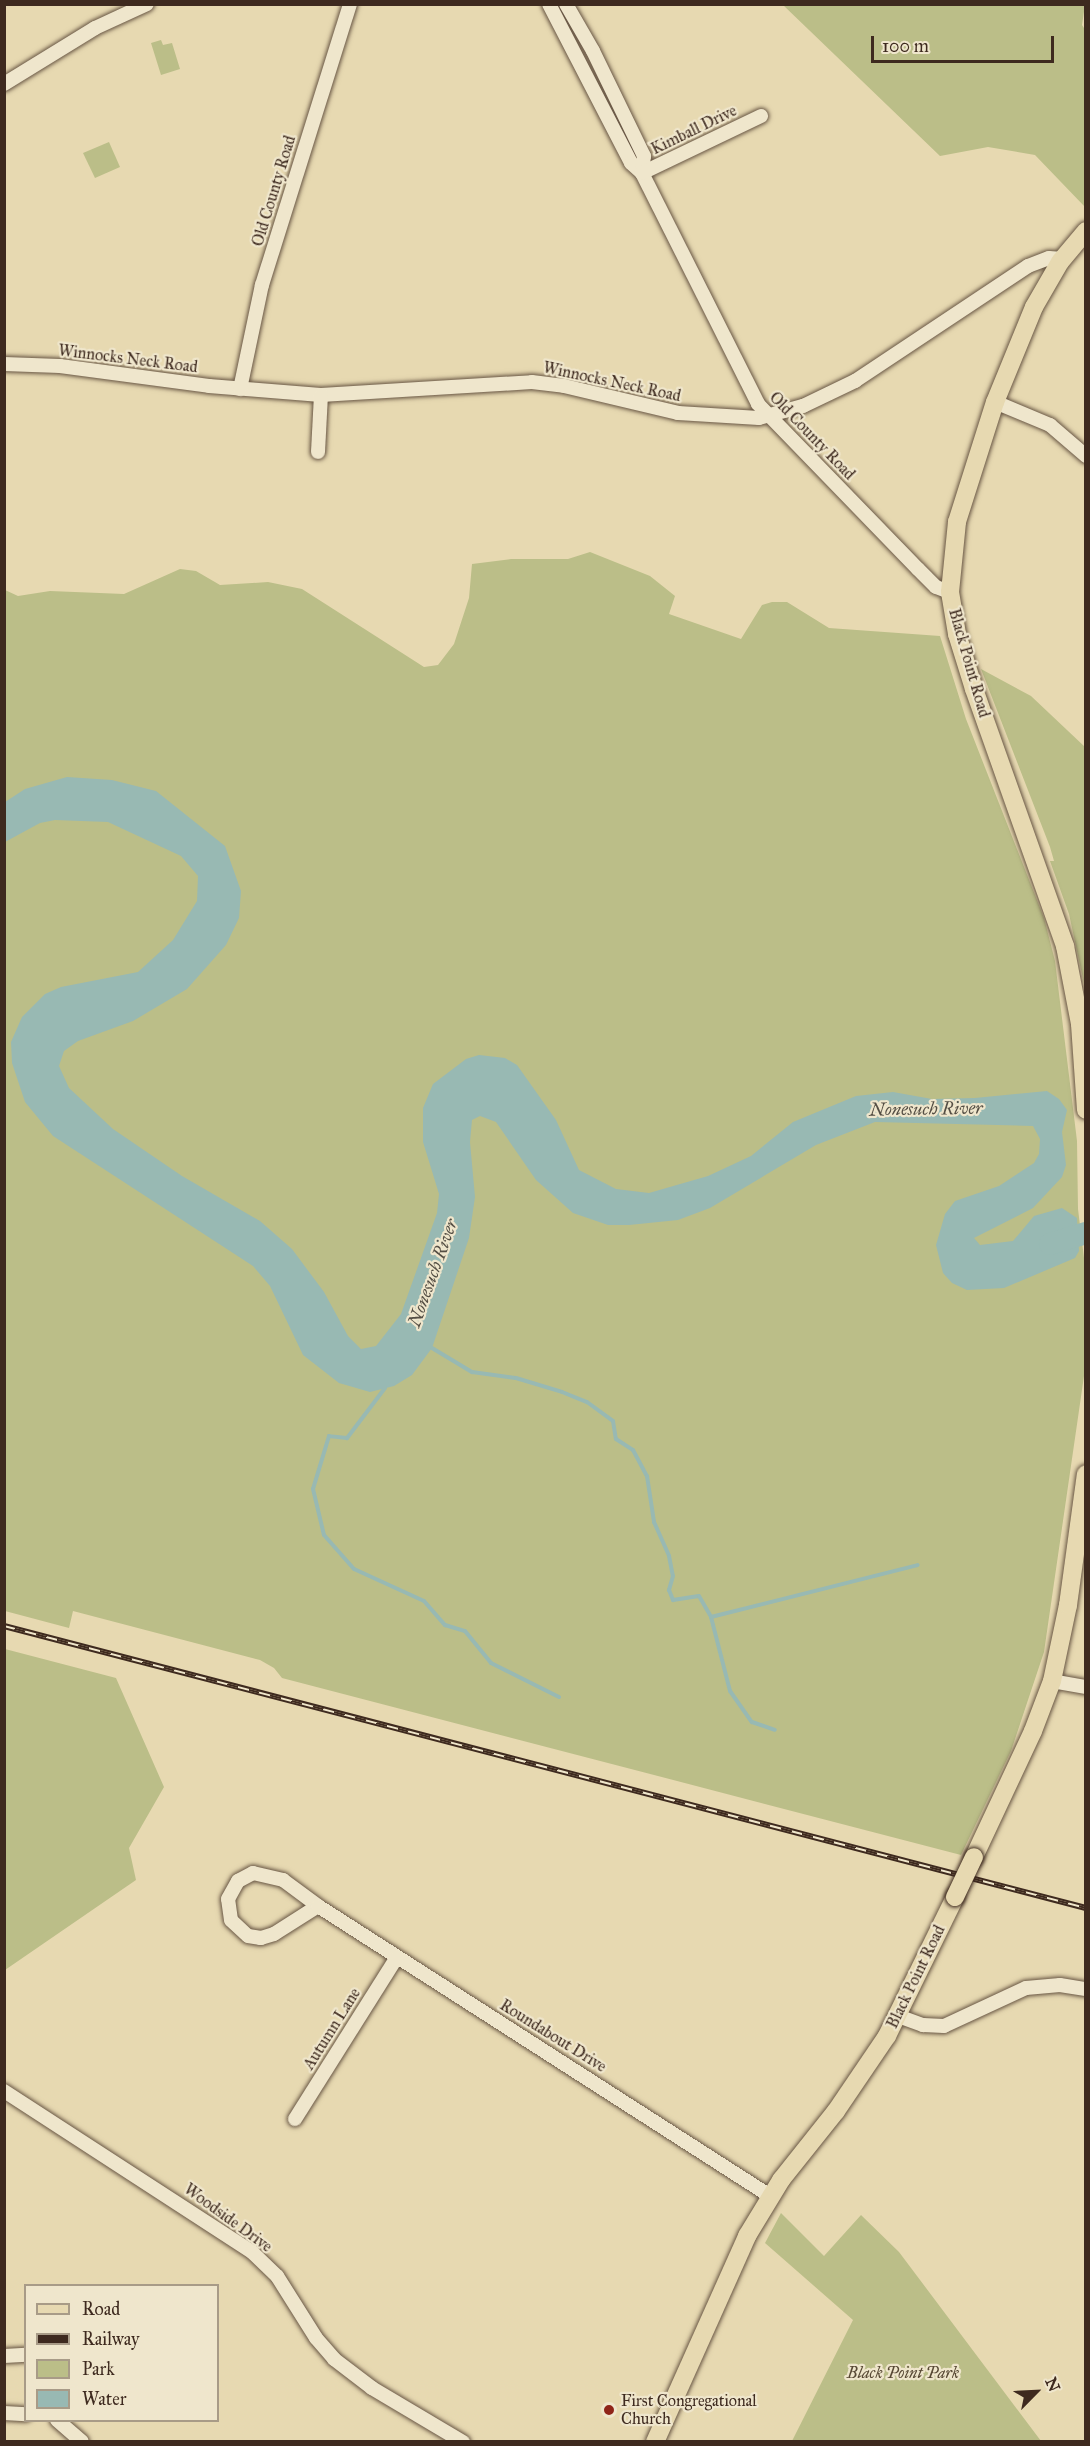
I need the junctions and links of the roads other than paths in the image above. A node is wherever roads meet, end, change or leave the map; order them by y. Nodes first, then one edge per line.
1 (147, 4) edge
2 (350, 4) edge
3 (549, 4) edge
4 (566, 4) edge
5 (4, 84) edge
6 (761, 116) dead end
7 (642, 173) junction
8 (1086, 231) edge
9 (1063, 259) junction
10 (4, 364) edge
11 (240, 389) junction
12 (321, 395) junction
13 (994, 402) junction
14 (766, 416) junction
15 (318, 452) dead end
16 (1086, 456) edge
17 (950, 592) junction
18 (1086, 1110) edge
19 (1086, 1474) edge
20 (1052, 1681) junction
21 (1086, 1687) edge
22 (318, 1906) junction
23 (397, 1957) junction
24 (1086, 1989) edge
25 (898, 2016) junction
26 (4, 2091) edge
27 (295, 2120) dead end
28 (770, 2196) junction
29 (24, 2355) edge
30 (4, 2356) edge
31 (4, 2413) edge
32 (24, 2414) edge
33 (58, 2422) edge
34 (82, 2442) edge
35 (463, 2442) edge
36 (655, 2442) edge

1 - 5 street
2 - 11 street, Old County Road
3 - 7 street, Old County Road
4 - 7 street, Old County Road
6 - 7 street, Kimball Drive
7 - 14 street, Old County Road
8 - 9 main road, Black Point Road
9 - 13 main road, Black Point Road
9 - 14 street, Winnocks Neck Road
10 - 11 street, Winnocks Neck Road
11 - 12 street, Winnocks Neck Road
12 - 14 street, Winnocks Neck Road
12 - 15 street
13 - 16 street
13 - 17 main road, Black Point Road
14 - 17 street, Old County Road
17 - 18 main road, Black Point Road
19 - 20 main road, Black Point Road
20 - 21 street
20 - 25 main road, Black Point Road, bridge
22 - 22 street, Roundabout Drive
22 - 23 street, Roundabout Drive
23 - 27 street, Autumn Lane
23 - 28 street, Roundabout Drive
24 - 25 street
25 - 28 main road, Black Point Road
26 - 35 street, Woodside Drive
28 - 36 main road, Black Point Road
29 - 30 street
31 - 32 street
33 - 34 street

